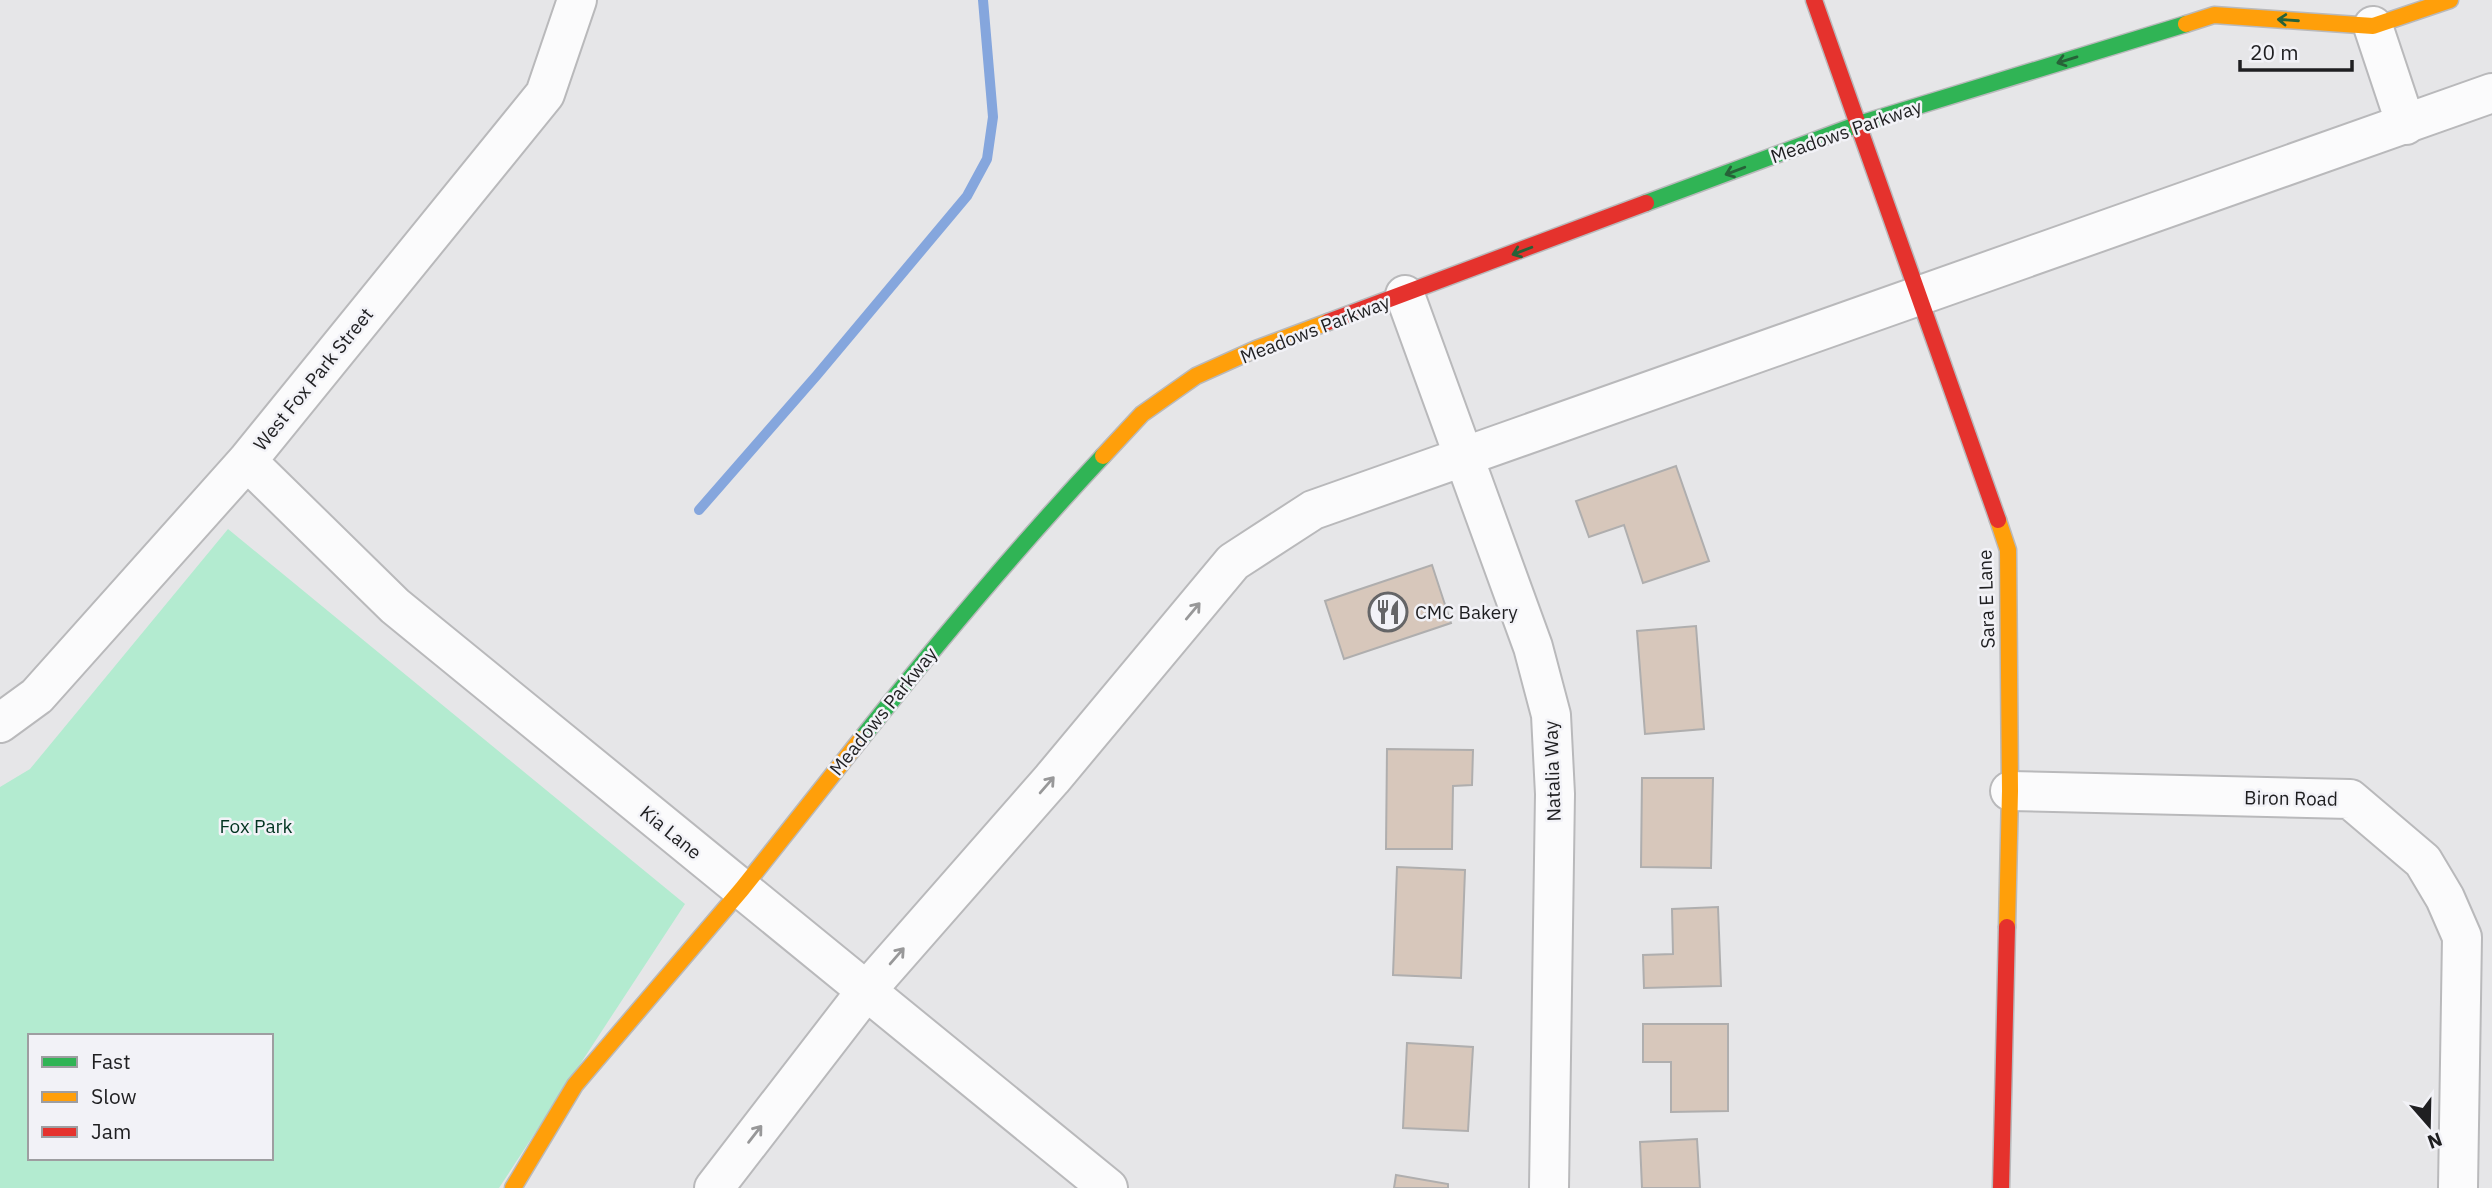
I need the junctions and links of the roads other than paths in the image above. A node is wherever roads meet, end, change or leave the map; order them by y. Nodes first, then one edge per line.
1 (576, 0) edge
2 (1814, 0) edge
3 (2450, 0) edge
4 (2373, 26) junction
5 (2492, 93) edge
6 (1859, 124) junction
7 (2406, 125) junction
8 (1405, 295) junction
9 (1920, 295) junction
10 (1466, 457) junction
11 (247, 461) junction
12 (0, 723) edge
13 (2010, 791) junction
14 (742, 890) junction
15 (866, 991) junction
16 (513, 1188) edge
17 (714, 1188) edge
18 (1108, 1188) edge
19 (1549, 1188) edge
20 (2001, 1188) edge
21 (2458, 1188) edge

1 - 11 street, West Fox Park Street
2 - 6 street, Sara E Lane
3 - 4 street, Meadows Parkway
4 -> 6 street, Meadows Parkway
4 - 7 street
5 - 7 street
6 -> 8 street, Meadows Parkway
6 - 9 street, Sara E Lane
7 - 9 street
8 - 10 street, Natalia Way
8 - 14 street, Meadows Parkway
9 - 10 street
9 - 13 street, Sara E Lane
15 -> 10 street
10 - 19 street, Natalia Way
11 - 12 street, West Fox Park Street
11 - 14 street, Kia Lane
13 - 20 street, Sara E Lane
13 - 21 street, Biron Road
14 - 15 street, Kia Lane
14 - 16 street, Meadows Parkway
17 -> 15 street
15 - 18 street, Kia Lane

